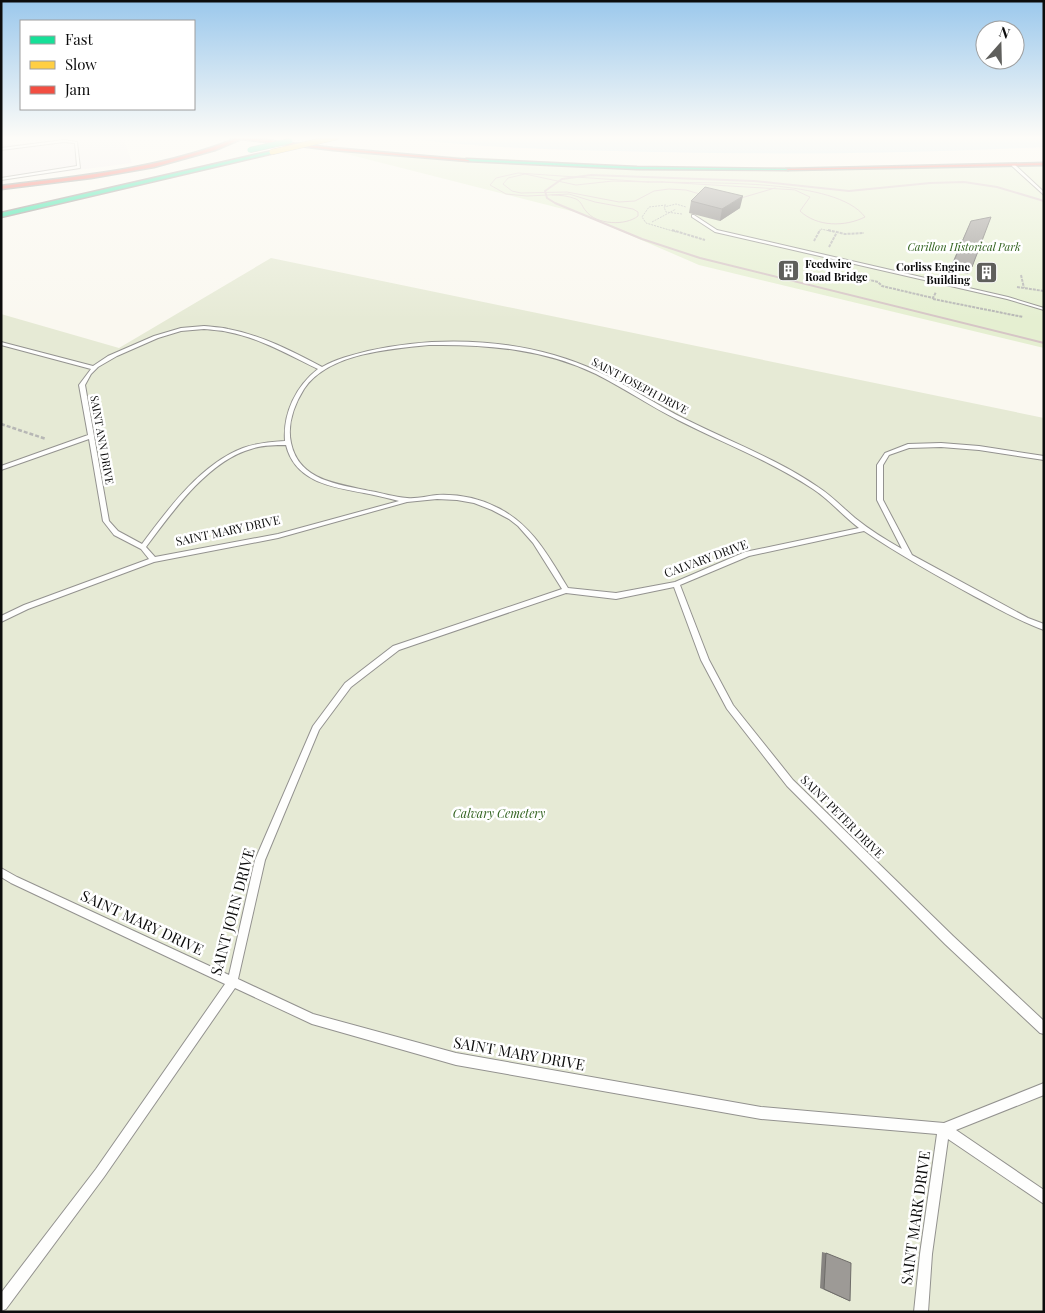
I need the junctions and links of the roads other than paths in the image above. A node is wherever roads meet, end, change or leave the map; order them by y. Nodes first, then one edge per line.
1 (46, 198) edge
2 (73, 198) edge
3 (1, 209) edge
4 (1, 215) edge
5 (693, 216) edge
6 (1044, 309) edge
7 (1, 343) edge
8 (94, 368) junction
9 (320, 368) junction
10 (91, 436) junction
11 (287, 443) junction
12 (1044, 458) edge
13 (1, 468) edge
14 (407, 500) junction
15 (864, 529) junction
16 (144, 547) junction
17 (908, 556) junction
18 (153, 560) junction
19 (676, 584) junction
20 (566, 590) junction
21 (1, 619) edge
22 (1044, 627) edge
23 (1, 872) edge
24 (232, 983) junction
25 (1044, 1029) edge
26 (1044, 1090) edge
27 (944, 1129) junction
28 (1044, 1198) edge
29 (1, 1304) edge
30 (920, 1312) edge

1 - 3 main road, bridge
2 - 4 main road, bridge
5 - 6 lane
7 - 8 lane
8 - 9 lane
8 - 10 lane, SAINT ANN DRIVE
9 - 11 lane
9 - 15 lane, SAINT JOSEPH DRIVE
10 - 13 lane
10 - 16 lane, SAINT ANN DRIVE
11 - 14 lane
11 - 16 lane
12 - 17 lane
14 - 18 lane, SAINT MARY DRIVE
14 - 20 lane
15 - 17 lane
15 - 19 lane, CALVARY DRIVE
16 - 18 lane, SAINT ANN DRIVE
17 - 22 lane
18 - 21 lane, SAINT MARY DRIVE
19 - 20 lane, CALVARY DRIVE
19 - 25 lane, SAINT PETER DRIVE
20 - 24 lane, SAINT JOHN DRIVE
23 - 24 lane, SAINT MARY DRIVE
24 - 27 lane, SAINT MARY DRIVE
24 - 29 lane, SAINT JOHN DRIVE
26 - 27 lane
27 - 28 lane, SAINT MARY DRIVE
27 - 30 lane, SAINT MARK DRIVE

